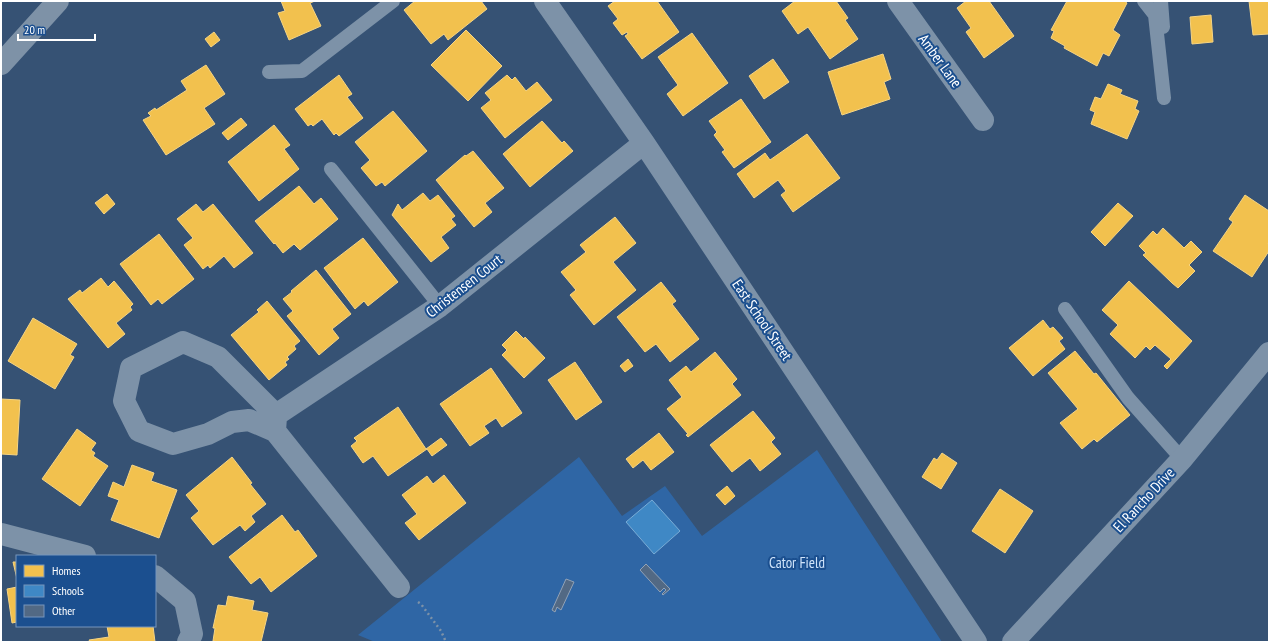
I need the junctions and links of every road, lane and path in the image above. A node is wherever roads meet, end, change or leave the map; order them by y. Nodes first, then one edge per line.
1 (58, 1) edge
2 (393, 1) edge
3 (545, 1) edge
4 (898, 1) edge
5 (1144, 1) edge
6 (1161, 1) edge
7 (1159, 56) junction
8 (1, 64) edge
9 (269, 72) dead end
10 (1164, 98) dead end
11 (983, 120) dead end
12 (644, 143) junction
13 (331, 169) dead end
14 (440, 306) junction
15 (1065, 309) dead end
16 (1269, 353) edge
17 (276, 423) junction
18 (1182, 459) junction
19 (1, 534) edge
20 (81, 555) edge
21 (156, 577) edge
22 (399, 587) joint
23 (188, 642) edge
24 (446, 642) edge
25 (976, 642) edge
26 (1013, 642) edge

1 - 8 highway
2 - 9 lane
3 - 12 street, East School Street
4 - 11 street, Amber Lane
5 - 7 lane
6 - 7 lane
7 - 10 lane
12 - 14 street, Christensen Court
12 - 25 street, East School Street
13 - 14 lane
14 - 17 street, Christensen Court
15 - 18 lane
16 - 18 street, El Rancho Drive
17 - 17 street
17 - 22 street
18 - 26 street, El Rancho Drive
19 - 20 street
21 - 23 street
22 - 24 path

